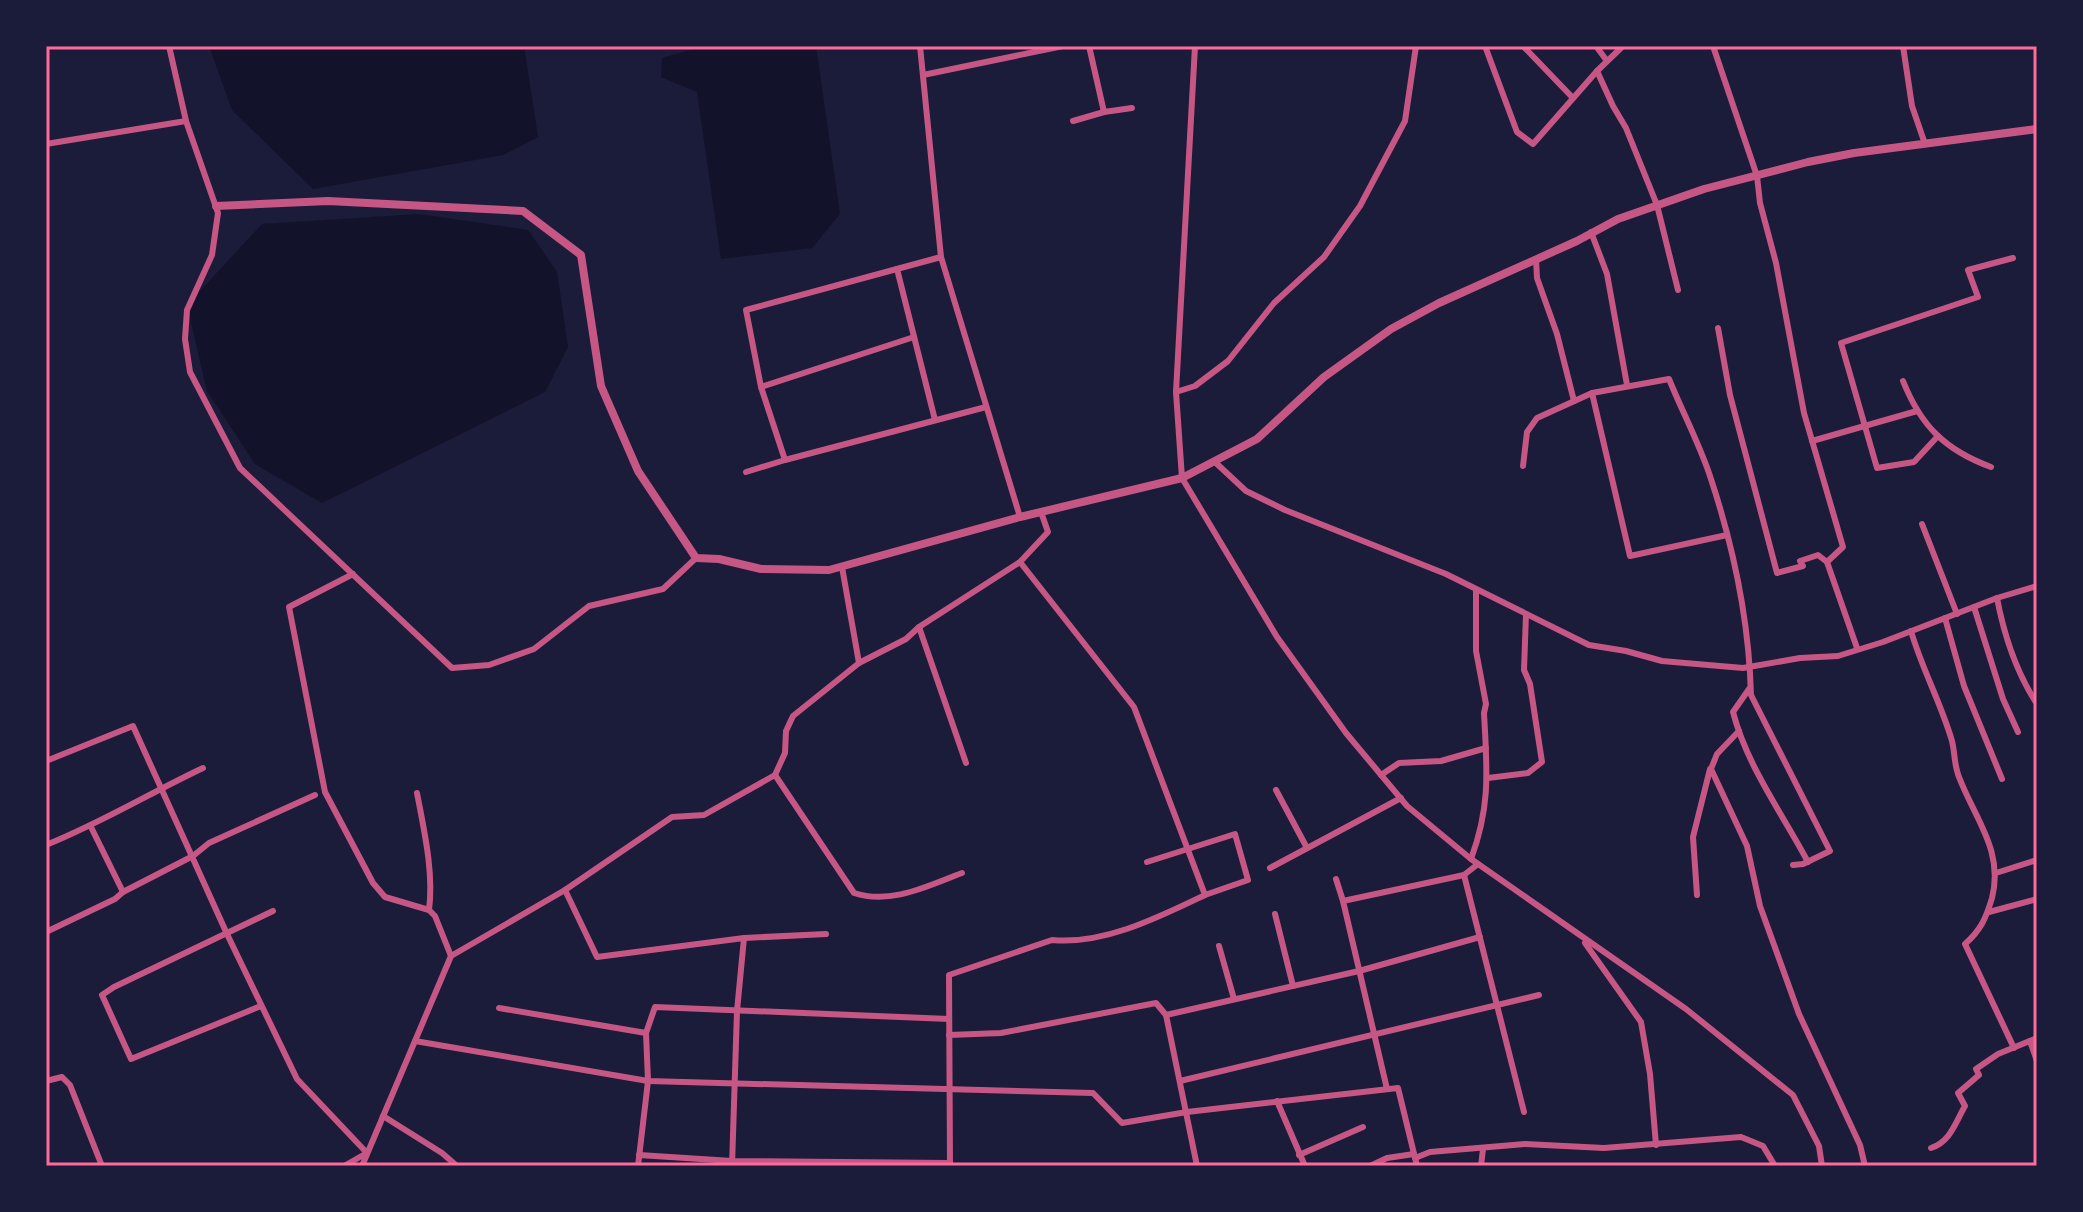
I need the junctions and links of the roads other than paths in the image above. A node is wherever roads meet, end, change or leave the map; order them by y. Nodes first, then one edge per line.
1 (169, 46) edge
2 (920, 46) edge
3 (1063, 46) edge
4 (1089, 46) edge
5 (1195, 46) edge
6 (1416, 46) edge
7 (1485, 46) edge
8 (1523, 46) edge
9 (1596, 46) edge
10 (1623, 46) edge
11 (1713, 46) edge
12 (1903, 46) edge
13 (1607, 61) junction
14 (1597, 71) junction
15 (923, 75) junction
16 (1573, 98) junction
17 (1132, 108) dead end
18 (1104, 112) junction
19 (186, 121) junction
20 (1073, 121) dead end
21 (2037, 129) edge
22 (46, 144) edge
23 (1925, 144) junction
24 (1757, 176) junction
25 (1657, 205) junction
26 (216, 206) junction
27 (1591, 232) junction
28 (941, 257) junction
29 (2013, 258) dead end
30 (1536, 259) junction
31 (897, 269) junction
32 (1678, 290) dead end
33 (1718, 328) dead end
34 (914, 337) junction
35 (1903, 381) dead end
36 (1627, 385) junction
37 (761, 387) junction
38 (1176, 392) junction
39 (1592, 393) junction
40 (1574, 401) junction
41 (986, 407) junction
42 (1917, 411) junction
43 (935, 420) junction
44 (1865, 425) junction
45 (1938, 436) junction
46 (1812, 441) junction
47 (785, 460) junction
48 (1216, 463) junction
49 (1523, 466) dead end
50 (1991, 467) dead end
51 (746, 472) dead end
52 (1182, 478) junction
53 (1041, 512) junction
54 (1020, 517) junction
55 (1922, 524) dead end
56 (1727, 535) junction
57 (696, 558) junction
58 (1020, 562) junction
59 (1827, 562) junction
60 (842, 567) junction
61 (353, 574) junction
62 (2037, 586) edge
63 (1476, 590) junction
64 (1997, 598) junction
65 (1974, 607) junction
66 (1526, 614) junction
67 (1957, 614) junction
68 (1945, 618) junction
69 (919, 627) junction
70 (1911, 631) junction
71 (1857, 648) junction
72 (859, 663) junction
73 (1751, 666) junction
74 (1751, 687) junction
75 (2035, 701) edge
76 (1739, 731) junction
77 (2018, 732) dead end
78 (1486, 748) junction
79 (46, 761) edge
80 (966, 763) dead end
81 (203, 768) dead end
82 (1711, 769) junction
83 (775, 775) junction
84 (1381, 775) junction
85 (1488, 778) junction
86 (2002, 779) dead end
87 (161, 788) junction
88 (1276, 790) dead end
89 (417, 793) dead end
90 (315, 795) dead end
91 (1401, 798) junction
92 (91, 827) junction
93 (46, 845) edge
94 (1307, 848) junction
95 (1188, 850) junction
96 (193, 856) junction
97 (1471, 859) junction
98 (2037, 860) edge
99 (1147, 862) dead end
100 (1808, 862) junction
101 (1478, 864) junction
102 (1793, 865) dead end
103 (1270, 868) dead end
104 (962, 873) dead end
105 (1996, 873) junction
106 (1464, 875) junction
107 (1336, 879) dead end
108 (565, 890) junction
109 (123, 892) junction
110 (1205, 895) junction
111 (1697, 895) dead end
112 (2037, 899) edge
113 (1343, 901) junction
114 (429, 910) junction
115 (273, 911) dead end
116 (1989, 912) junction
117 (1275, 914) dead end
118 (46, 932) edge
119 (227, 934) junction
120 (826, 934) dead end
121 (1579, 936) junction
122 (1480, 937) junction
123 (744, 938) junction
124 (1219, 946) dead end
125 (451, 956) junction
126 (1359, 971) junction
127 (1293, 986) junction
128 (1539, 995) dead end
129 (1234, 999) junction
130 (1497, 1005) junction
131 (261, 1006) junction
132 (499, 1008) dead end
133 (737, 1011) junction
134 (1166, 1015) junction
135 (949, 1019) junction
136 (646, 1033) junction
137 (1374, 1033) junction
138 (949, 1035) junction
139 (2034, 1039) edge
140 (415, 1041) junction
141 (2014, 1048) junction
142 (2037, 1061) edge
143 (46, 1081) edge
144 (648, 1081) junction
145 (1180, 1081) junction
146 (734, 1084) junction
147 (1387, 1089) junction
148 (949, 1090) junction
149 (1277, 1101) junction
150 (1187, 1112) junction
151 (1524, 1112) dead end
152 (383, 1116) junction
153 (1363, 1127) dead end
154 (1656, 1145) junction
155 (1931, 1148) dead end
156 (1483, 1149) junction
157 (367, 1153) junction
158 (639, 1155) junction
159 (1299, 1155) junction
160 (1415, 1156) junction
161 (732, 1163) edge
162 (950, 1165) edge
163 (102, 1166) edge
164 (344, 1166) edge
165 (362, 1166) edge
166 (457, 1166) edge
167 (638, 1166) edge
168 (1197, 1166) edge
169 (1305, 1166) edge
170 (1370, 1166) edge
171 (1417, 1166) edge
172 (1481, 1166) edge
173 (1775, 1166) edge
174 (1822, 1166) edge
175 (1865, 1166) edge

1 - 19 street
2 - 15 street
3 - 15 street
4 - 18 street
5 - 38 street
6 - 38 street
7 - 16 street
8 - 16 street
9 - 13 street
10 - 13 street
11 - 24 street
12 - 23 street
13 - 14 street
14 - 16 street
14 - 25 street
15 - 28 street
17 - 18 street
18 - 20 street
19 - 22 street
19 - 26 street
21 - 23 street
23 - 24 street
24 - 25 street
24 - 46 street
25 - 27 street
25 - 32 street
26 - 57 street
26 - 61 street
27 - 30 street
27 - 36 street
28 - 31 street
28 - 41 street
29 - 44 street
30 - 40 street
30 - 48 street
31 - 34 street
31 - 37 street
33 - 59 street
34 - 37 street
34 - 43 street
35 - 42 street
36 - 39 street
36 - 56 street
37 - 47 street
38 - 52 street
39 - 40 street
39 - 56 street
40 - 49 street
41 - 43 street
41 - 54 street
42 - 44 street
42 - 45 street
43 - 47 street
44 - 45 street
44 - 46 street
45 - 50 street
46 - 59 street
47 - 51 street
48 - 52 street
48 - 63 street
52 - 53 street
52 - 84 street
53 - 54 street
53 - 58 street
54 - 60 street
55 - 67 street
56 - 73 street
57 - 60 street
57 - 61 street
58 - 69 street
58 - 95 street
59 - 71 street
60 - 72 street
61 - 114 street
62 - 64 street
63 - 66 street
63 - 78 street
64 - 65 street
64 - 75 street
65 - 67 street
65 - 77 street
66 - 73 street
66 - 85 street
67 - 68 street
68 - 70 street
68 - 86 street
69 - 72 street
69 - 80 street
70 - 71 street
70 - 105 street
71 - 73 street
72 - 83 street
73 - 74 street
74 - 76 street
74 - 100 street
76 - 82 street
76 - 100 street
78 - 84 street
78 - 85 street
79 - 87 street
81 - 87 street
82 - 111 street
82 - 175 street
83 - 104 street
83 - 108 street
84 - 91 street
85 - 97 street
87 - 92 street
87 - 96 street
88 - 94 street
89 - 114 street
90 - 96 street
91 - 94 street
91 - 97 street
92 - 93 street
92 - 109 street
94 - 103 street
95 - 99 street
95 - 110 street
95 - 110 street
96 - 109 street
96 - 119 street
97 - 101 street
98 - 105 street
100 - 102 street
101 - 106 street
101 - 121 street
105 - 116 street
106 - 113 street
106 - 122 street
107 - 113 street
108 - 123 street
108 - 125 street
109 - 118 street
110 - 135 street
112 - 116 street
113 - 126 street
114 - 125 street
115 - 119 street
116 - 141 street
117 - 127 street
119 - 131 street
119 - 131 street
120 - 123 street
121 - 154 street
121 - 174 street
122 - 126 street
122 - 130 street
123 - 133 street
124 - 129 street
125 - 140 street
126 - 127 street
126 - 137 street
127 - 129 street
128 - 130 street
129 - 134 street
130 - 137 street
130 - 151 street
131 - 157 street
132 - 136 street
133 - 135 street
133 - 136 street
133 - 146 street
134 - 138 street
134 - 145 street
135 - 138 street
136 - 144 street
137 - 145 street
137 - 147 street
138 - 148 street
139 - 141 street
139 - 142 street
140 - 144 street
140 - 152 street
141 - 155 street
143 - 163 street
144 - 146 street
144 - 158 street
145 - 150 street
146 - 148 street
146 - 161 street
147 - 149 street
147 - 160 street
148 - 150 street
148 - 162 street
149 - 150 street
149 - 159 street
150 - 168 street
152 - 157 street
152 - 166 street
153 - 159 street
154 - 156 street
154 - 173 street
156 - 160 street
156 - 172 street
157 - 164 street
157 - 165 street
158 - 161 street
158 - 167 street
159 - 169 street
160 - 170 street
160 - 171 street
161 - 162 street

